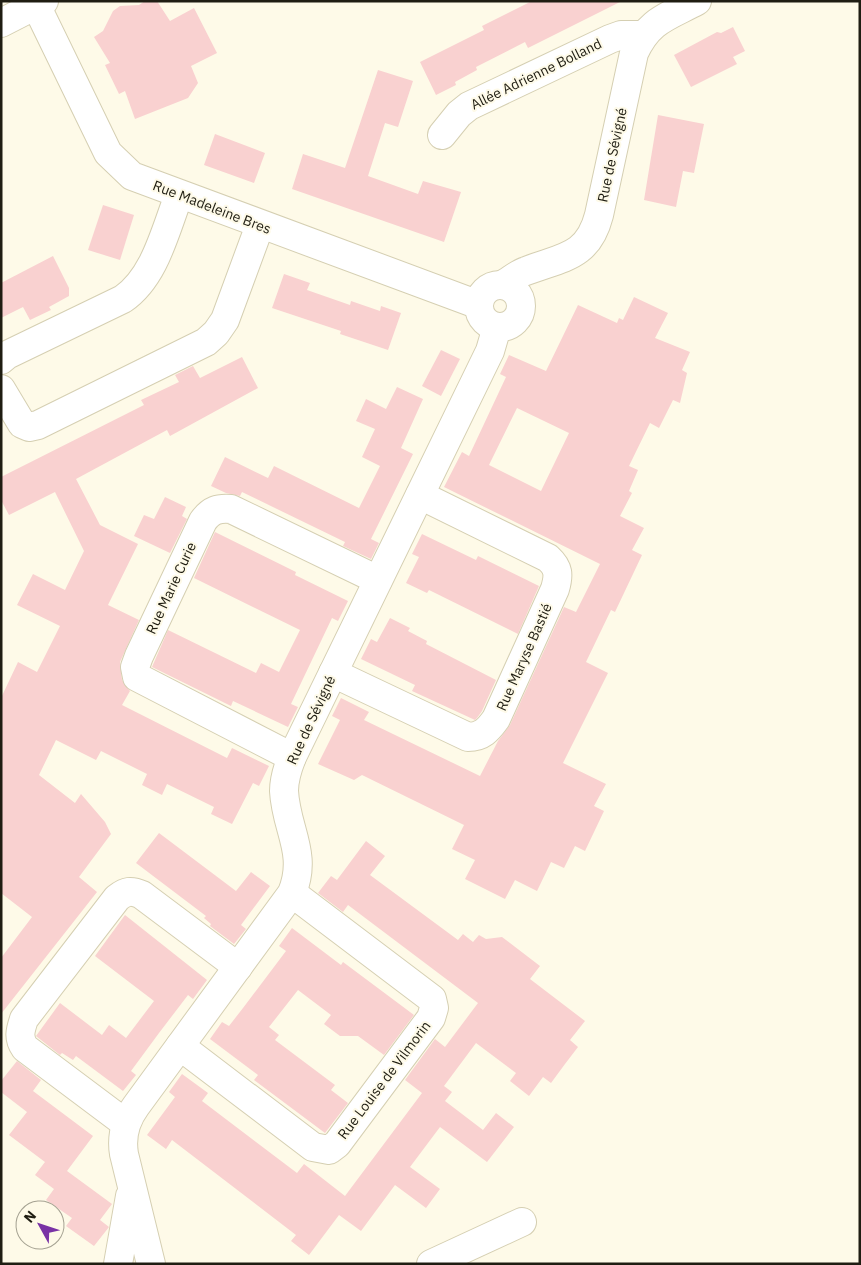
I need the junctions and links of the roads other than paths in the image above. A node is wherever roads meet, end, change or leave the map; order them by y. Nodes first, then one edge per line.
1 (697, 1) edge
2 (40, 3) edge
3 (1, 23) edge
4 (642, 35) junction
5 (442, 135) dead end
6 (179, 195) junction
7 (260, 225) junction
8 (502, 285) junction
9 (479, 306) junction
10 (498, 327) junction
11 (1, 360) edge
12 (1, 389) edge
13 (420, 495) junction
14 (378, 580) junction
15 (333, 673) junction
16 (292, 757) junction
17 (292, 893) junction
18 (238, 967) junction
19 (180, 1046) junction
20 (125, 1123) junction
21 (132, 1182) junction
22 (522, 1222) dead end
23 (145, 1236) junction
24 (118, 1264) edge
25 (136, 1264) edge
26 (151, 1264) edge
27 (431, 1264) edge

1 - 4 street, Rue de Sévigné
2 - 3 street
2 - 6 street, Rue Madeleine Bres
4 - 5 street, Allée Adrienne Bolland
4 - 8 street, Rue de Sévigné
6 - 7 street, Rue Madeleine Bres
6 - 11 street
7 - 9 street, Rue Madeleine Bres
7 - 12 street
8 - 9 street
8 - 10 street
9 - 10 street
10 - 13 street, Rue de Sévigné
13 - 14 street, Rue de Sévigné
13 - 15 street, Rue Maryse Bastié
14 - 15 street, Rue de Sévigné
14 - 16 street, Rue Marie Curie
15 - 16 street, Rue de Sévigné
16 - 17 street, Rue de Sévigné
17 - 18 street, Rue de Sévigné
17 - 19 street, Rue Louise de Vilmorin
18 - 19 street, Rue de Sévigné
18 - 20 street
19 - 20 street, Rue de Sévigné
20 - 21 street, Rue de Sévigné
21 - 23 street, Rue de Sévigné
21 - 24 street, Rue de Sévigné
22 - 27 street
23 - 25 street
23 - 26 street, Rue de Sévigné

